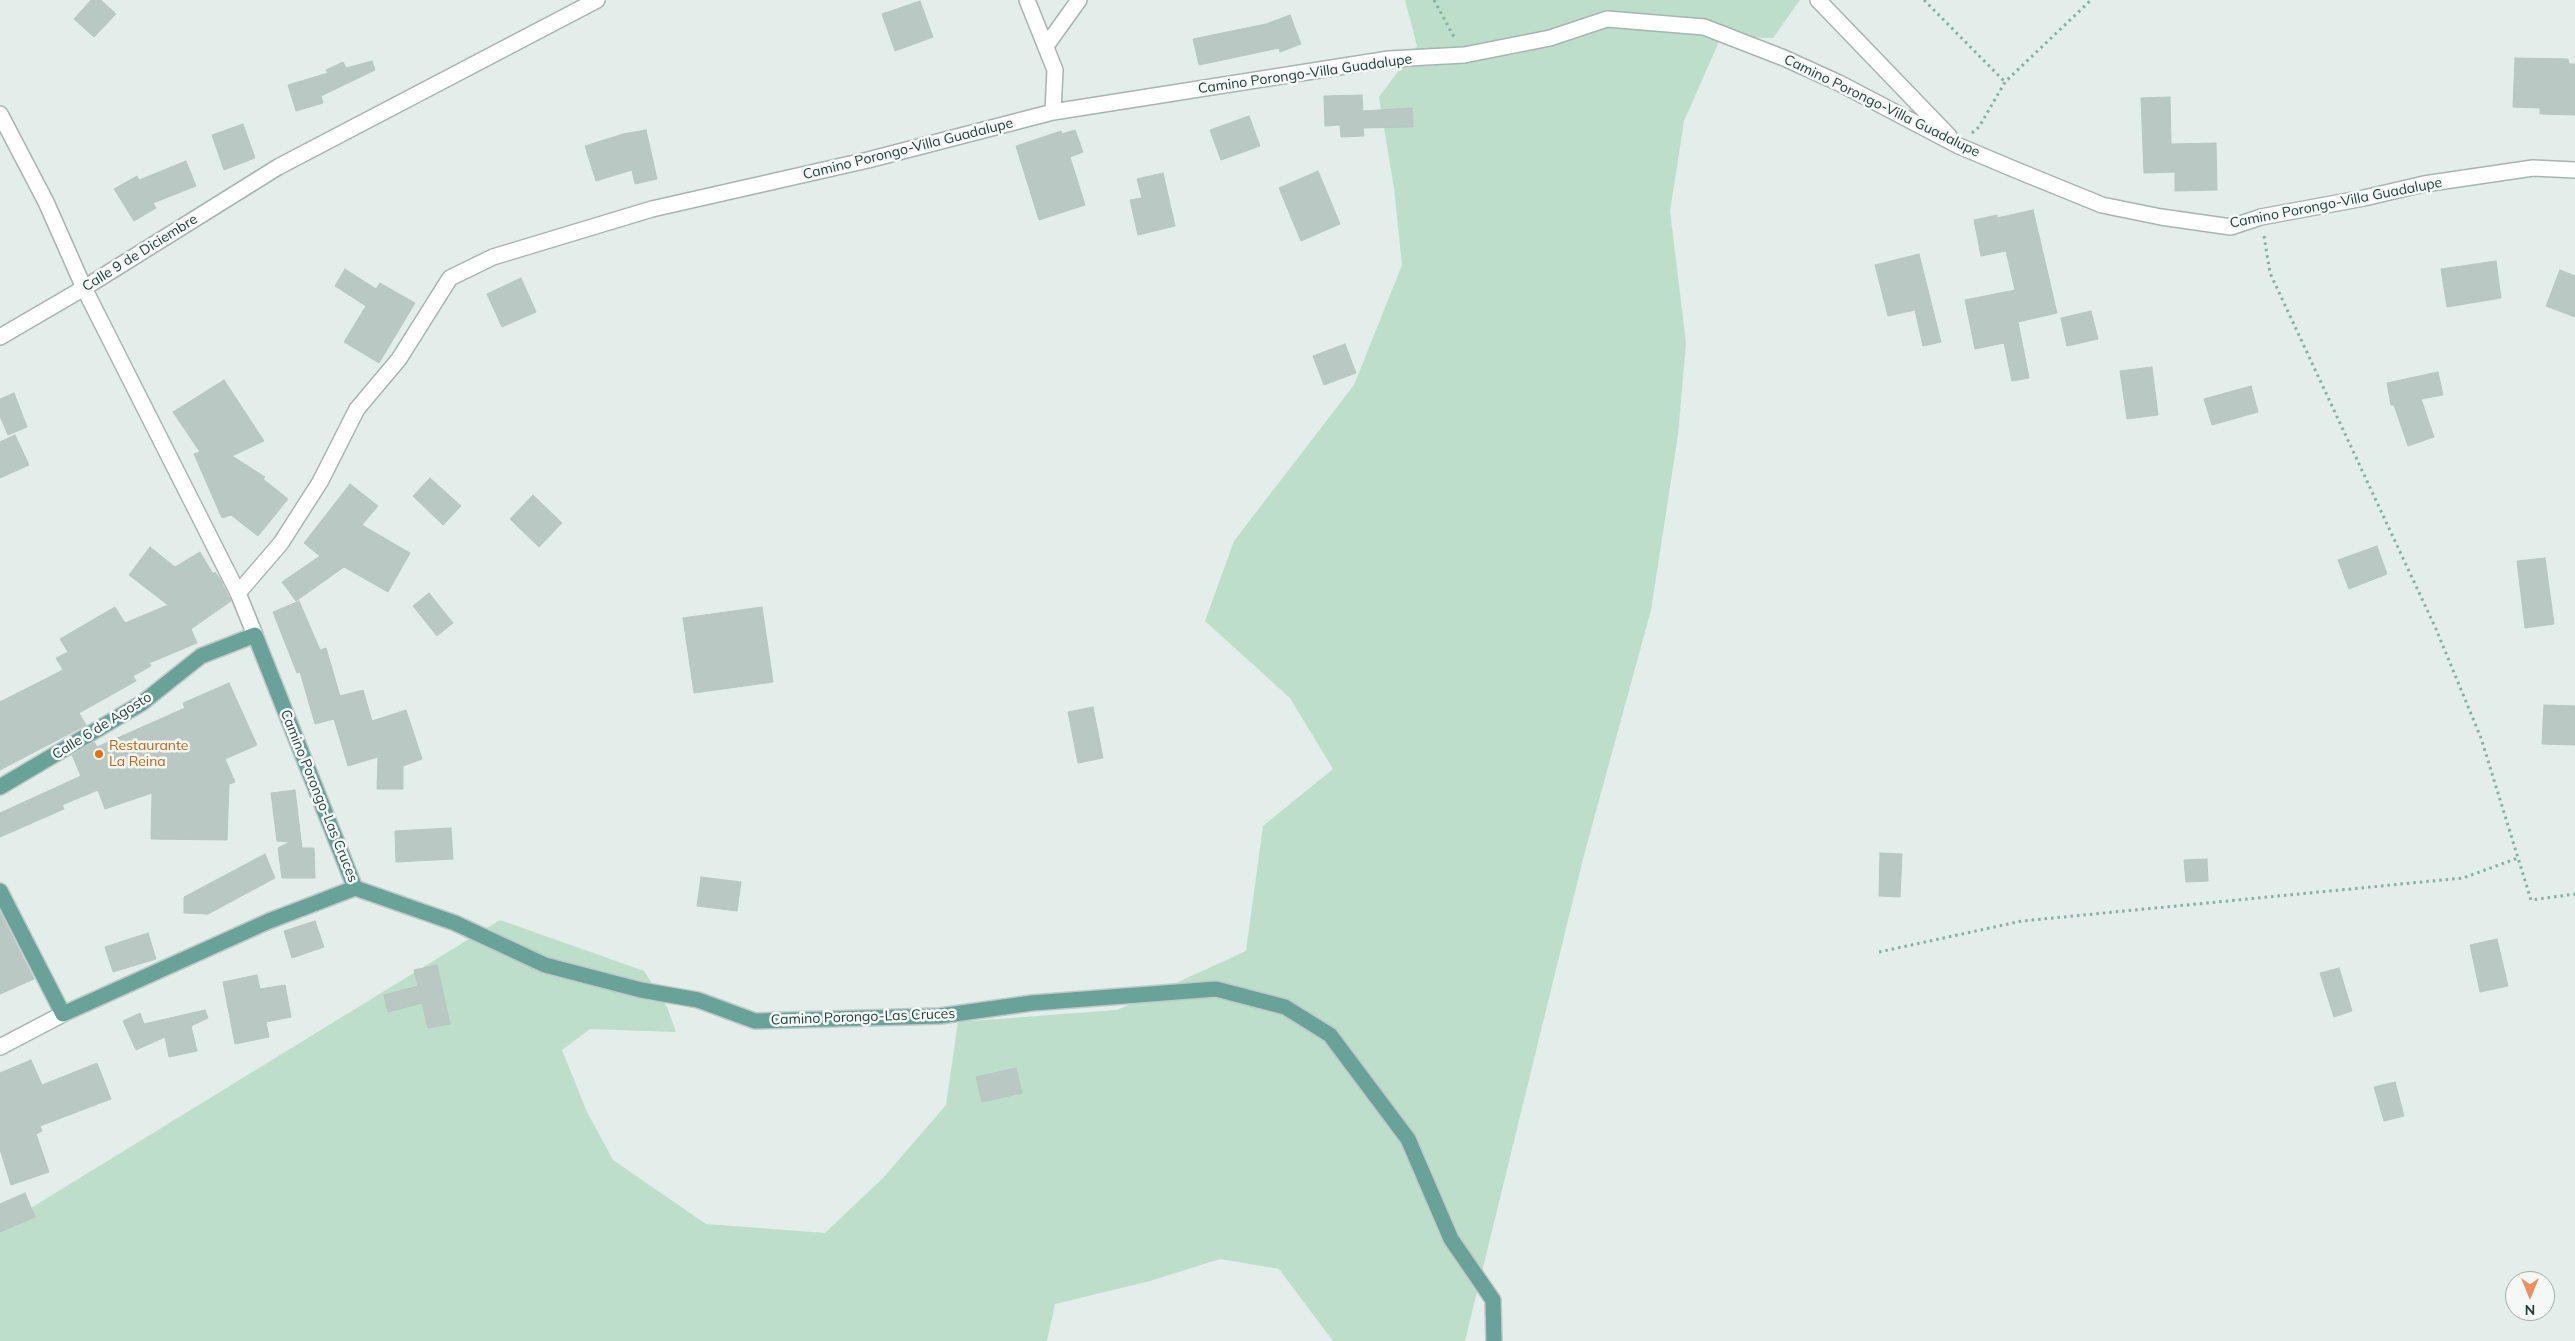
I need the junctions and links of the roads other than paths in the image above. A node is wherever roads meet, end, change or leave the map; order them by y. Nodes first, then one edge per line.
1 (597, 0) edge
2 (1027, 0) edge
3 (1079, 0) edge
4 (1818, 0) edge
5 (1046, 46) junction
6 (1053, 112) junction
7 (0, 114) edge
8 (1959, 146) junction
9 (2575, 170) edge
10 (84, 288) junction
11 (0, 336) edge
12 (238, 593) junction
13 (255, 635) junction
14 (0, 787) edge
15 (355, 888) junction
16 (0, 891) edge
17 (63, 1014) junction
18 (0, 1047) edge
19 (1494, 1341) edge

1 - 10 street, Calle 9 de Diciembre
2 - 5 street
3 - 5 street
4 - 8 street
5 - 6 street
6 - 8 street, Camino Porongo-Villa Guadalupe
6 - 12 street, Camino Porongo-Villa Guadalupe
7 - 10 street
8 - 9 street, Camino Porongo-Villa Guadalupe
10 - 11 street, Calle 9 de Diciembre
10 - 12 street
12 - 13 street
13 - 14 main road, Calle 6 de Agosto
13 - 15 main road, Camino Porongo-Las Cruces
15 - 17 main road
15 - 19 main road, Camino Porongo-Las Cruces
16 - 17 main road
17 - 18 street

